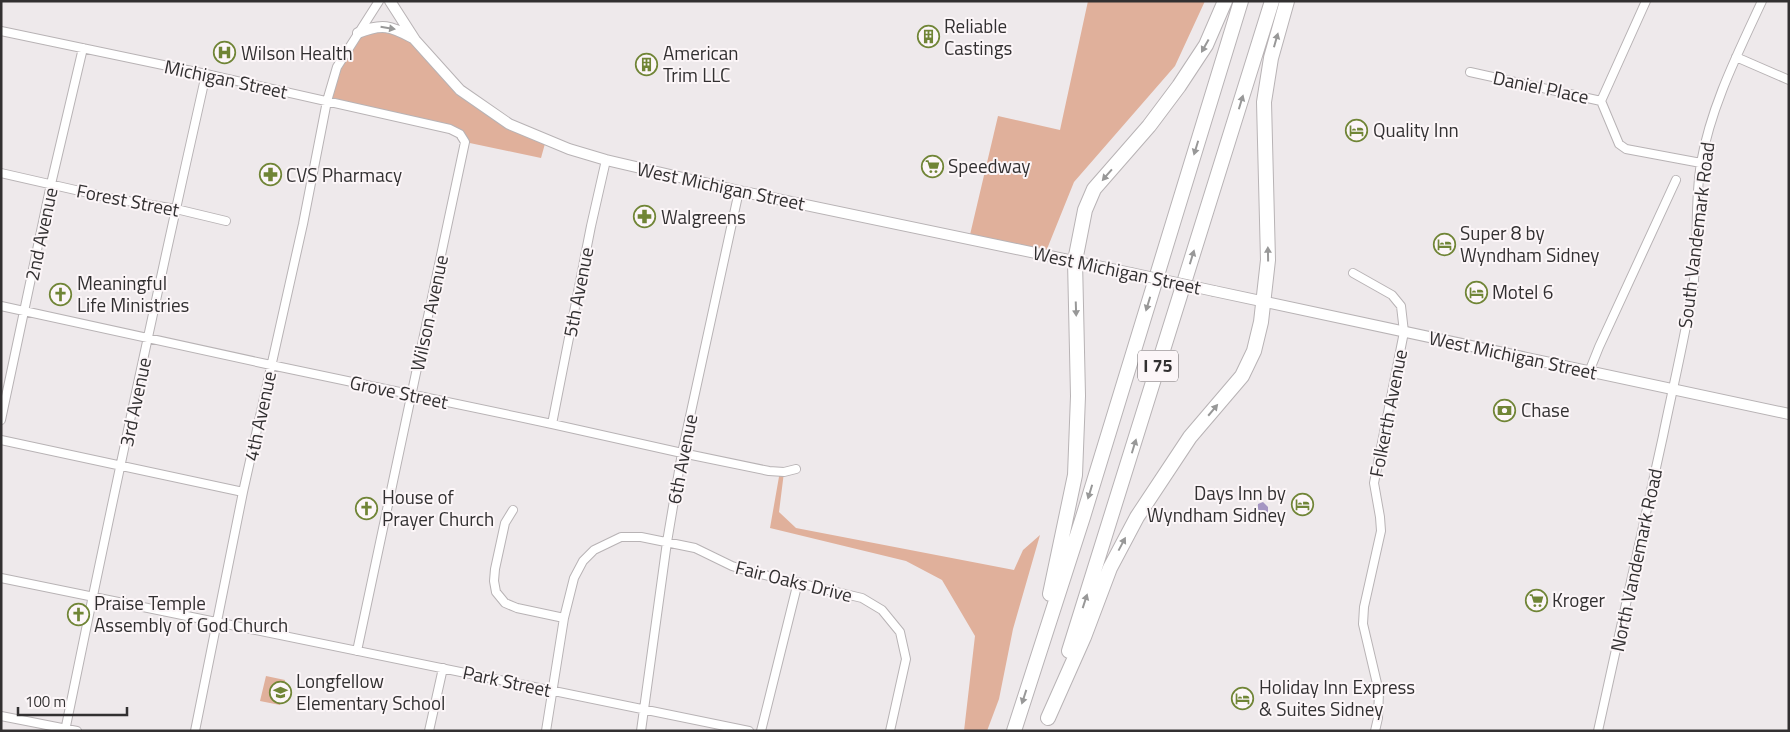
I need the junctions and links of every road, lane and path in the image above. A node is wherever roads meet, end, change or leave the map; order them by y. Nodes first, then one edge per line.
1 (379, 1) edge
2 (390, 1) edge
3 (1225, 1) edge
4 (1241, 1) edge
5 (1272, 1) edge
6 (1287, 1) edge
7 (1646, 1) edge
8 (1762, 1) edge
9 (1, 32) edge
10 (358, 33) junction
11 (415, 40) junction
12 (83, 48) junction
13 (1736, 57) junction
14 (1470, 72) dead end
15 (206, 74) junction
16 (1789, 80) edge
17 (1601, 100) junction
18 (327, 101) junction
19 (450, 129) joint
20 (606, 160) junction
21 (1701, 163) junction
22 (1, 174) edge
23 (1676, 180) dead end
24 (51, 184) junction
25 (739, 191) junction
26 (176, 209) junction
27 (226, 221) dead end
28 (1075, 261) junction
29 (1353, 273) dead end
30 (1264, 302) junction
31 (1, 306) edge
32 (24, 311) junction
33 (1404, 332) junction
34 (148, 338) junction
35 (271, 365) junction
36 (1589, 372) junction
37 (1672, 389) junction
38 (412, 394) junction
39 (1789, 414) edge
40 (1, 420) edge
41 (552, 424) junction
42 (1, 440) edge
43 (682, 453) junction
44 (122, 466) junction
45 (796, 469) dead end
46 (243, 492) junction
47 (513, 510) dead end
48 (667, 542) junction
49 (1, 578) edge
50 (798, 582) junction
51 (92, 596) junction
52 (564, 618) junction
53 (216, 622) junction
54 (357, 651) junction
55 (443, 668) junction
56 (1032, 674) junction
57 (552, 690) junction
58 (645, 710) junction
59 (1, 716) edge
60 (1046, 724) edge
61 (65, 730) edge
62 (77, 731) edge
63 (195, 731) edge
64 (429, 731) edge
65 (546, 731) edge
66 (641, 731) edge
67 (749, 731) edge
68 (761, 731) edge
69 (890, 731) edge
70 (1014, 731) edge
71 (1375, 731) edge
72 (1598, 731) edge

1 - 10 street, 4th Avenue
2 - 11 main road
3 -> 28 highway
4 -> 56 highway, I 75
60 -> 5 highway, I 75
30 -> 6 highway
7 - 17 street
8 - 13 street, South Vandemark Road
9 - 12 street, Michigan Street
10 -> 11 main road
10 - 18 street, 4th Avenue
11 - 20 main road, West Michigan Street
12 - 15 street, Michigan Street
12 - 24 street, 2nd Avenue
13 - 16 street
13 - 21 street, South Vandemark Road
14 - 17 street, Daniel Place
15 - 18 street, Michigan Street
15 - 26 street, 3rd Avenue
17 - 21 street, Daniel Place
18 - 19 street, Michigan Street
18 - 35 street, 4th Avenue
19 - 38 street, Wilson Avenue
20 - 25 main road, West Michigan Street
20 - 41 street, 5th Avenue
21 - 37 street, South Vandemark Road
22 - 24 street, Forest Street
23 - 36 street
24 - 26 street, Forest Street
24 - 32 street, 2nd Avenue
25 - 28 main road, West Michigan Street
25 - 43 street, 6th Avenue
26 - 27 street, Forest Street
26 - 34 street, 3rd Avenue
28 - 30 main road, West Michigan Street, bridge
28 -> 56 highway
29 - 33 street, Folkerth Avenue
30 - 33 main road, West Michigan Street
60 -> 30 highway
31 - 32 street, Grove Street
32 - 34 street, Grove Street
32 - 40 street, 2nd Avenue
33 - 36 main road, West Michigan Street
33 - 71 street, Folkerth Avenue
34 - 35 street, Grove Street
34 - 44 street, 3rd Avenue
35 - 38 street, Grove Street
35 - 46 street, 4th Avenue
36 - 37 main road, West Michigan Street
37 - 39 main road, West Michigan Street
37 - 72 street, North Vandemark Road
38 - 41 street, Grove Street
38 - 54 street, Wilson Avenue
41 - 43 street, Grove Street
42 - 44 street
43 - 45 street, Grove Street
43 - 48 street, 6th Avenue
44 - 46 street
44 - 51 street, 3rd Avenue
46 - 53 street, 4th Avenue
47 - 52 street
48 - 50 street, Fair Oaks Drive
48 - 52 street, Fair Oaks Drive
48 - 58 street, 6th Avenue
49 - 51 street, Park Street
50 - 68 street
50 - 69 street, Fair Oaks Drive
51 - 53 street, Park Street
51 - 61 street, 3rd Avenue
52 - 57 street, Fair Oaks Drive
53 - 54 street, Park Street
53 - 63 street, 4th Avenue
54 - 55 street, Park Street
55 - 57 street, Park Street
55 - 64 street
56 -> 70 highway, I 75
57 - 58 street, Park Street
57 - 65 street, Fair Oaks Drive
58 - 66 street, 6th Avenue
58 - 67 street, Park Street
59 - 61 street
61 - 62 street

